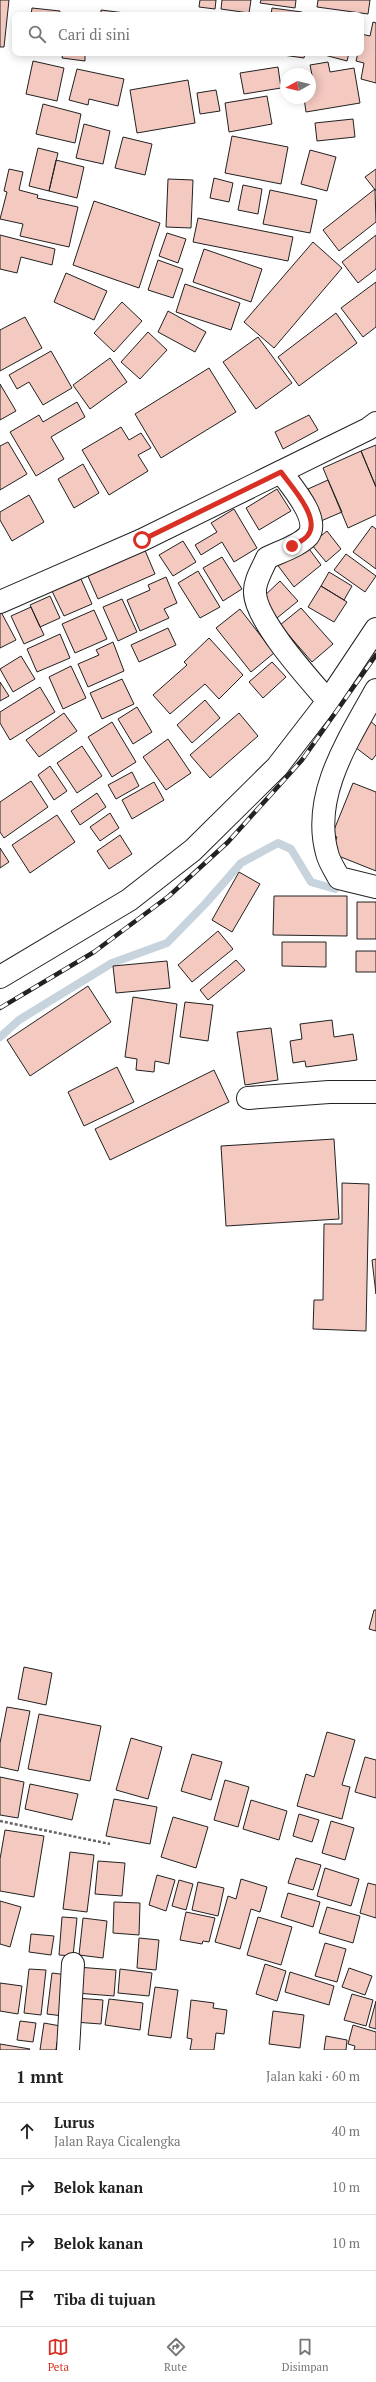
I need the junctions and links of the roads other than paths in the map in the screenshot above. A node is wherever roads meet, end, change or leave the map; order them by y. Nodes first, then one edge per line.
1 (376, 423) edge
2 (281, 472) junction
3 (0, 602) edge
4 (376, 629) edge
5 (376, 690) edge
6 (328, 701) junction
7 (376, 887) edge
8 (0, 977) edge
9 (376, 1092) edge
10 (248, 1098) dead end
11 (73, 1964) dead end
12 (68, 2050) edge

1 - 2 street
2 - 3 street
2 - 6 street
4 - 6 street
5 - 7 street
6 - 8 street
9 - 10 street
11 - 12 street

